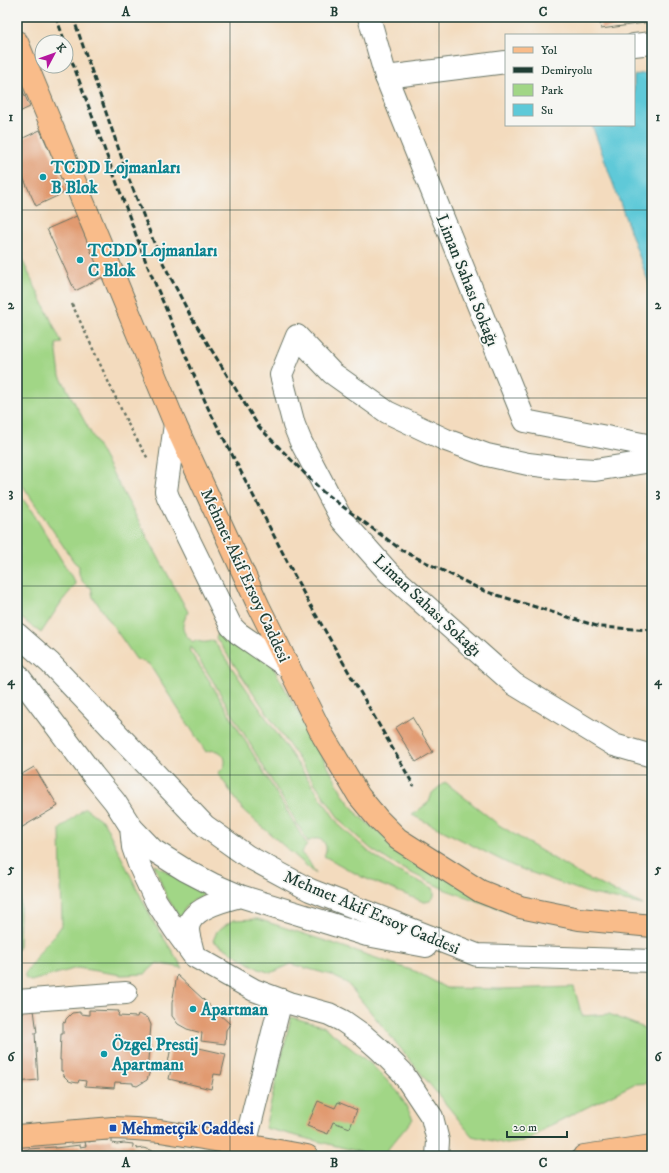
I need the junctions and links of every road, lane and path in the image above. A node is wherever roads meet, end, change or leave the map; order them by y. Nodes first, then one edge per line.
1 (369, 17) edge
2 (17, 42) edge
3 (652, 43) edge
4 (635, 45) edge
5 (505, 62) edge
6 (386, 77) junction
7 (72, 304) dead end
8 (175, 424) junction
9 (652, 446) edge
10 (652, 461) edge
11 (166, 491) junction
12 (17, 634) edge
13 (289, 668) junction
14 (17, 674) edge
15 (652, 756) edge
16 (131, 828) junction
17 (240, 896) junction
18 (652, 926) edge
19 (477, 955) junction
20 (194, 956) junction
21 (652, 961) edge
22 (126, 993) dead end
23 (281, 1000) junction
24 (17, 1001) edge
25 (17, 1136) edge
26 (245, 1145) junction
27 (652, 1146) edge
28 (307, 1156) edge
29 (437, 1156) edge
30 (584, 1156) edge

1 - 6 street, Liman Sahası Sokağı
2 - 8 main road, Mehmet Akif Ersoy Caddesi
3 - 4 street
5 - 6 street
6 - 9 street, Liman Sahası Sokağı
7 - 11 path
8 - 11 street
8 - 13 main road, Mehmet Akif Ersoy Caddesi
10 - 15 street, Liman Sahası Sokağı
11 - 13 street
12 - 19 street, Mehmet Akif Ersoy Caddesi
13 - 18 main road, Mehmet Akif Ersoy Caddesi
14 - 16 street
16 - 17 street
16 - 20 street
17 - 19 street
17 - 20 street
19 - 21 street, Mehmet Akif Ersoy Caddesi
20 - 23 street
22 - 24 street
23 - 26 street
23 - 29 street
25 - 26 main road
26 - 28 main road
27 - 30 main road

